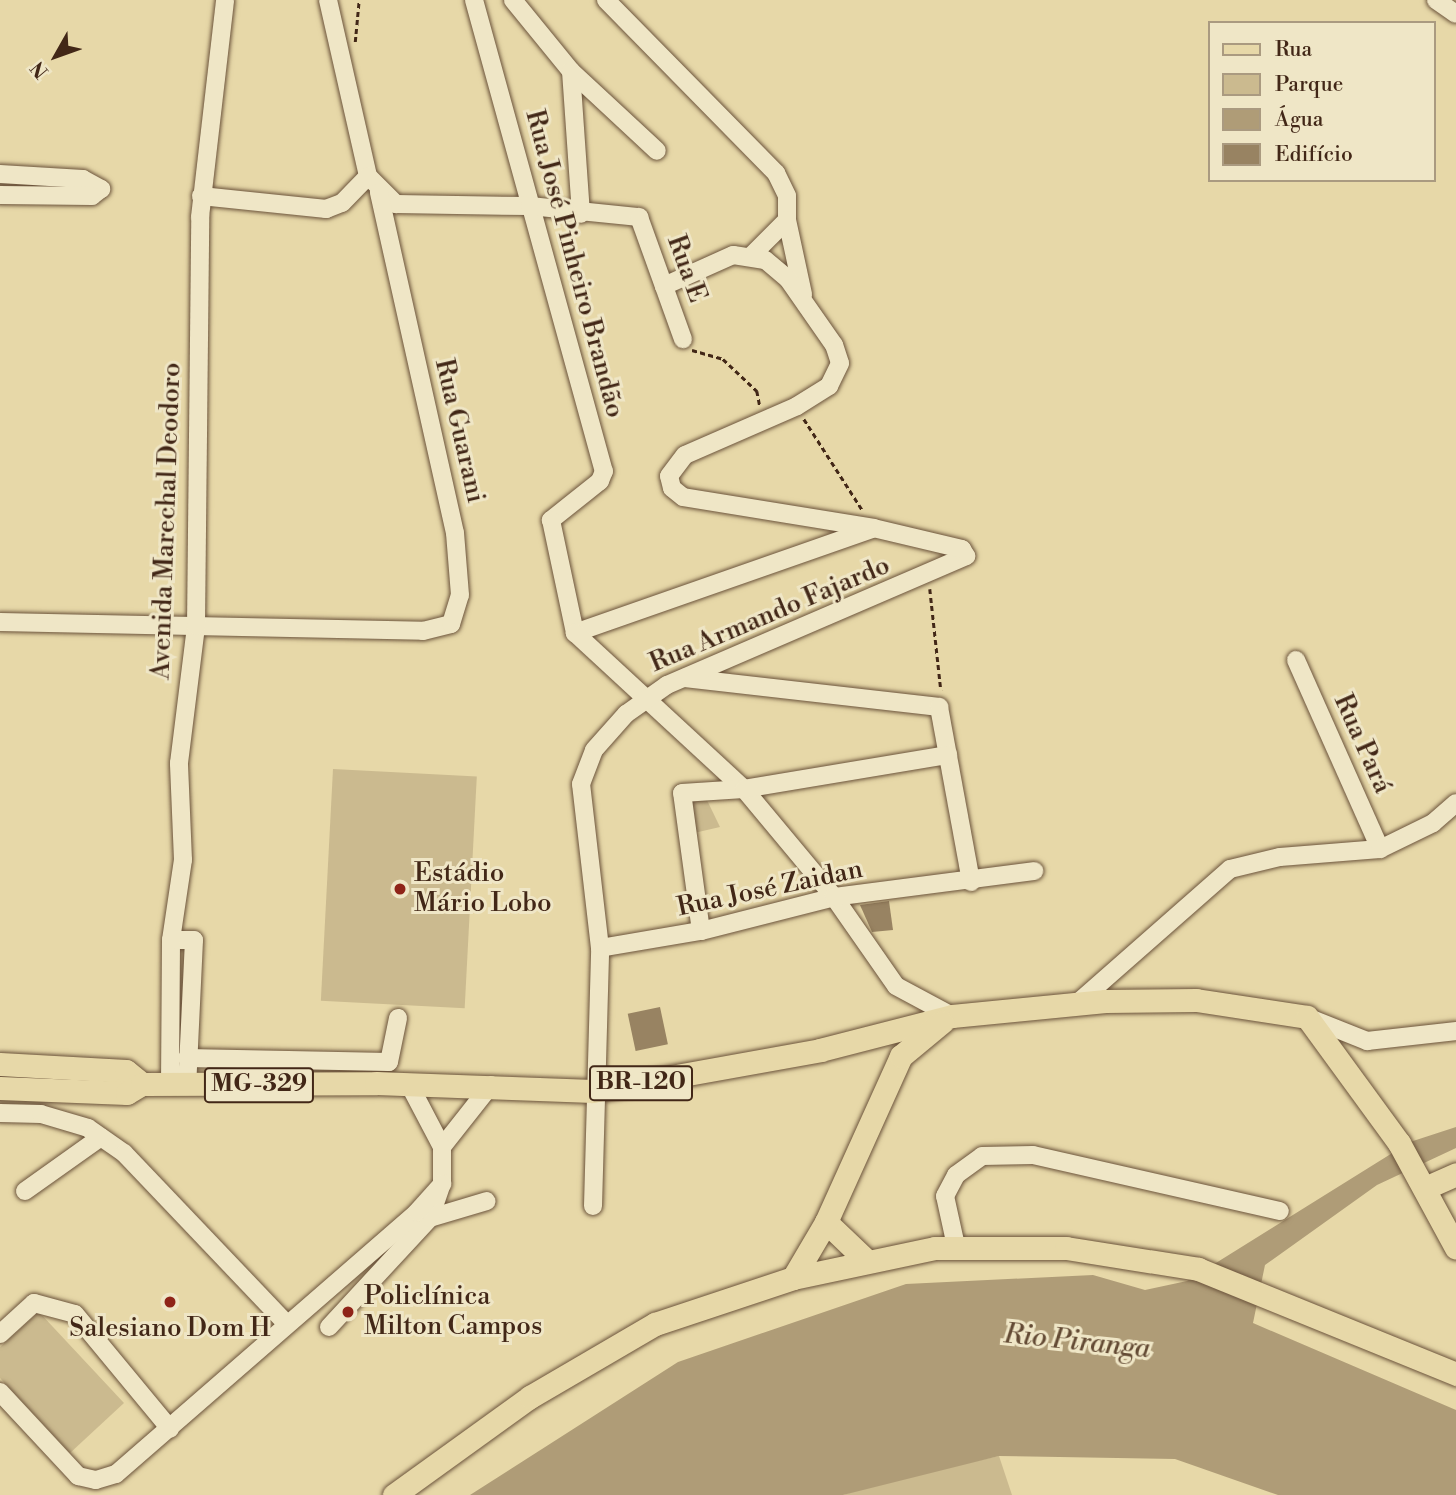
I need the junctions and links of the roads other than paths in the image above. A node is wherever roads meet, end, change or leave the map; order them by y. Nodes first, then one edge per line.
1 (225, 0) edge
2 (328, 0) edge
3 (474, 0) edge
4 (513, 0) edge
5 (606, 0) edge
6 (1436, 0) edge
7 (1456, 14) edge
8 (571, 71) junction
9 (657, 151) dead end
10 (0, 174) edge
11 (368, 176) junction
12 (379, 192) junction
13 (0, 195) edge
14 (201, 196) junction
15 (530, 205) junction
16 (582, 214) junction
17 (787, 220) junction
18 (752, 255) junction
19 (664, 286) junction
20 (805, 303) junction
21 (683, 340) road end
22 (874, 528) junction
23 (0, 622) edge
24 (196, 626) junction
25 (575, 633) junction
26 (1296, 660) dead end
27 (684, 678) junction
28 (647, 697) junction
29 (948, 755) junction
30 (744, 789) junction
31 (1456, 803) edge
32 (1380, 849) junction
33 (1034, 871) dead end
34 (971, 882) junction
35 (834, 897) junction
36 (701, 931) junction
37 (171, 940) junction
38 (600, 948) junction
39 (1073, 1007) junction
40 (951, 1016) junction
41 (1307, 1017) junction
42 (398, 1018) dead end
43 (1456, 1031) edge
44 (187, 1058) junction
45 (0, 1064) edge
46 (376, 1083) joint
47 (142, 1084) junction
48 (491, 1085) junction
49 (178, 1086) junction
50 (410, 1086) junction
51 (0, 1088) edge
52 (593, 1091) junction
53 (0, 1113) edge
54 (101, 1137) junction
55 (442, 1147) junction
56 (1456, 1174) edge
57 (442, 1184) junction
58 (1424, 1185) junction
59 (26, 1191) dead end
60 (487, 1201) dead end
61 (593, 1206) dead end
62 (1280, 1211) dead end
63 (1449, 1215) edge
64 (430, 1218) junction
65 (826, 1222) junction
66 (946, 1247) junction
67 (1456, 1248) edge
68 (872, 1260) junction
69 (793, 1278) junction
70 (287, 1324) junction
71 (329, 1327) dead end
72 (0, 1334) edge
73 (1456, 1374) edge
74 (0, 1392) edge
75 (170, 1429) junction
76 (394, 1495) edge

1 - 14 street, Avenida Marechal Deodoro
2 - 11 street
3 - 15 street, Rua José Pinheiro Brandão
4 - 8 street
5 - 17 street
6 - 7 street
8 - 9 street
8 - 16 street
10 - 13 street
11 - 12 street
11 - 14 street
12 - 15 street
12 - 24 street, Rua Guarani
14 - 24 street, Avenida Marechal Deodoro
15 - 16 street
15 - 25 street, Rua José Pinheiro Brandão
16 - 19 street, Rua E
17 - 18 street
17 - 20 street
18 - 19 street
18 - 20 street
19 - 21 street, Rua E
20 - 22 street, Rua Armando Fajardo
22 - 25 street
22 - 27 street, Rua Armando Fajardo
23 - 24 street
24 - 37 street, Avenida Marechal Deodoro
25 - 28 street
26 - 32 street, Rua Pará
27 - 28 street, Rua Armando Fajardo
27 - 29 street
28 - 30 street
28 - 38 street, Rua Armando Fajardo
29 - 30 street
29 - 34 street
30 - 35 street
30 - 36 street
31 - 32 street
32 - 39 street
33 - 34 street, Rua José Zaidan
34 - 35 street, Rua José Zaidan
35 - 36 street, Rua José Zaidan
35 - 40 street
36 - 38 street, Rua José Zaidan
37 - 44 street
37 - 49 street, Avenida Marechal Deodoro
38 - 52 street, Rua Armando Fajardo
39 - 40 main road
39 - 41 main road
40 - 52 main road, BR-120
40 - 65 main road
41 - 43 street
41 - 58 main road
42 - 44 street
44 - 49 street
45 - 47 main road
46 - 49 main road, MG-329
46 - 50 main road, BR-120
47 - 49 main road, MG-329
47 - 51 main road, MG-329
48 - 50 main road, BR-120
48 - 52 main road, BR-120
48 - 55 street
50 - 55 street
52 - 61 street, Rua Armando Fajardo
53 - 54 street
54 - 59 street
54 - 70 street
55 - 57 street
56 - 58 main road
57 - 64 street
57 - 70 street
58 - 63 main road
60 - 64 street
62 - 66 street
63 - 67 main road
64 - 71 street
65 - 68 main road
65 - 69 main road
66 - 68 main road
66 - 73 main road
68 - 69 main road
69 - 76 main road
70 - 75 street
72 - 75 street
74 - 75 street

